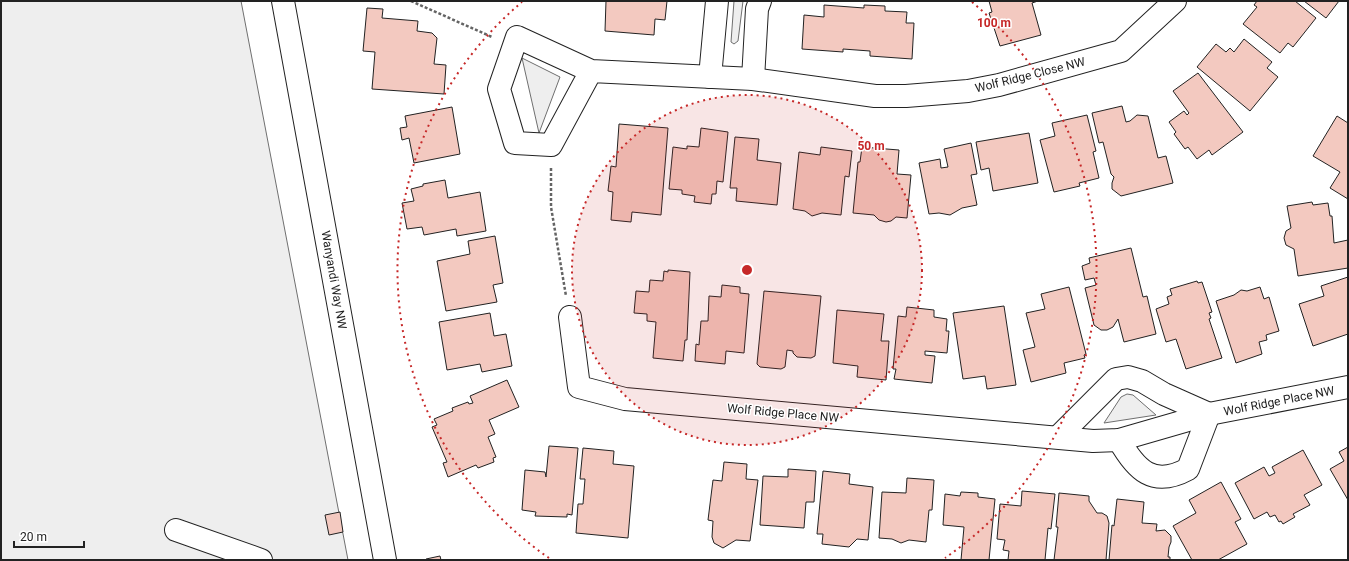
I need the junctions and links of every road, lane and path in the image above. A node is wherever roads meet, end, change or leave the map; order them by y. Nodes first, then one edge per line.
1 (283, 1) edge
2 (411, 1) edge
3 (717, 1) edge
4 (760, 1) edge
5 (1170, 3) edge
6 (517, 36) junction
7 (591, 71) junction
8 (710, 77) junction
9 (753, 79) junction
10 (551, 145) junction
11 (570, 317) joint
12 (1348, 387) edge
13 (1209, 414) junction
14 (1058, 437) junction
15 (1119, 440) junction
16 (176, 530) dead end
17 (261, 560) edge
18 (385, 560) edge

1 - 18 street, Wanyandi Way NW
2 - 6 path
3 - 8 street
4 - 9 street
5 - 9 street, Wolf Ridge Close NW
6 - 7 street, Wolf Ridge Close NW
6 - 10 street
7 - 8 street, Wolf Ridge Close NW
7 - 10 street
8 - 9 street, Wolf Ridge Close NW
10 - 11 path
11 - 14 street, Wolf Ridge Place NW
12 - 13 street, Wolf Ridge Place NW
13 - 14 street, Wolf Ridge Place NW
13 - 15 street, Wolf Ridge Place NW
13 - 15 street, Wolf Ridge Place NW
14 - 15 street, Wolf Ridge Place NW
16 - 17 street

